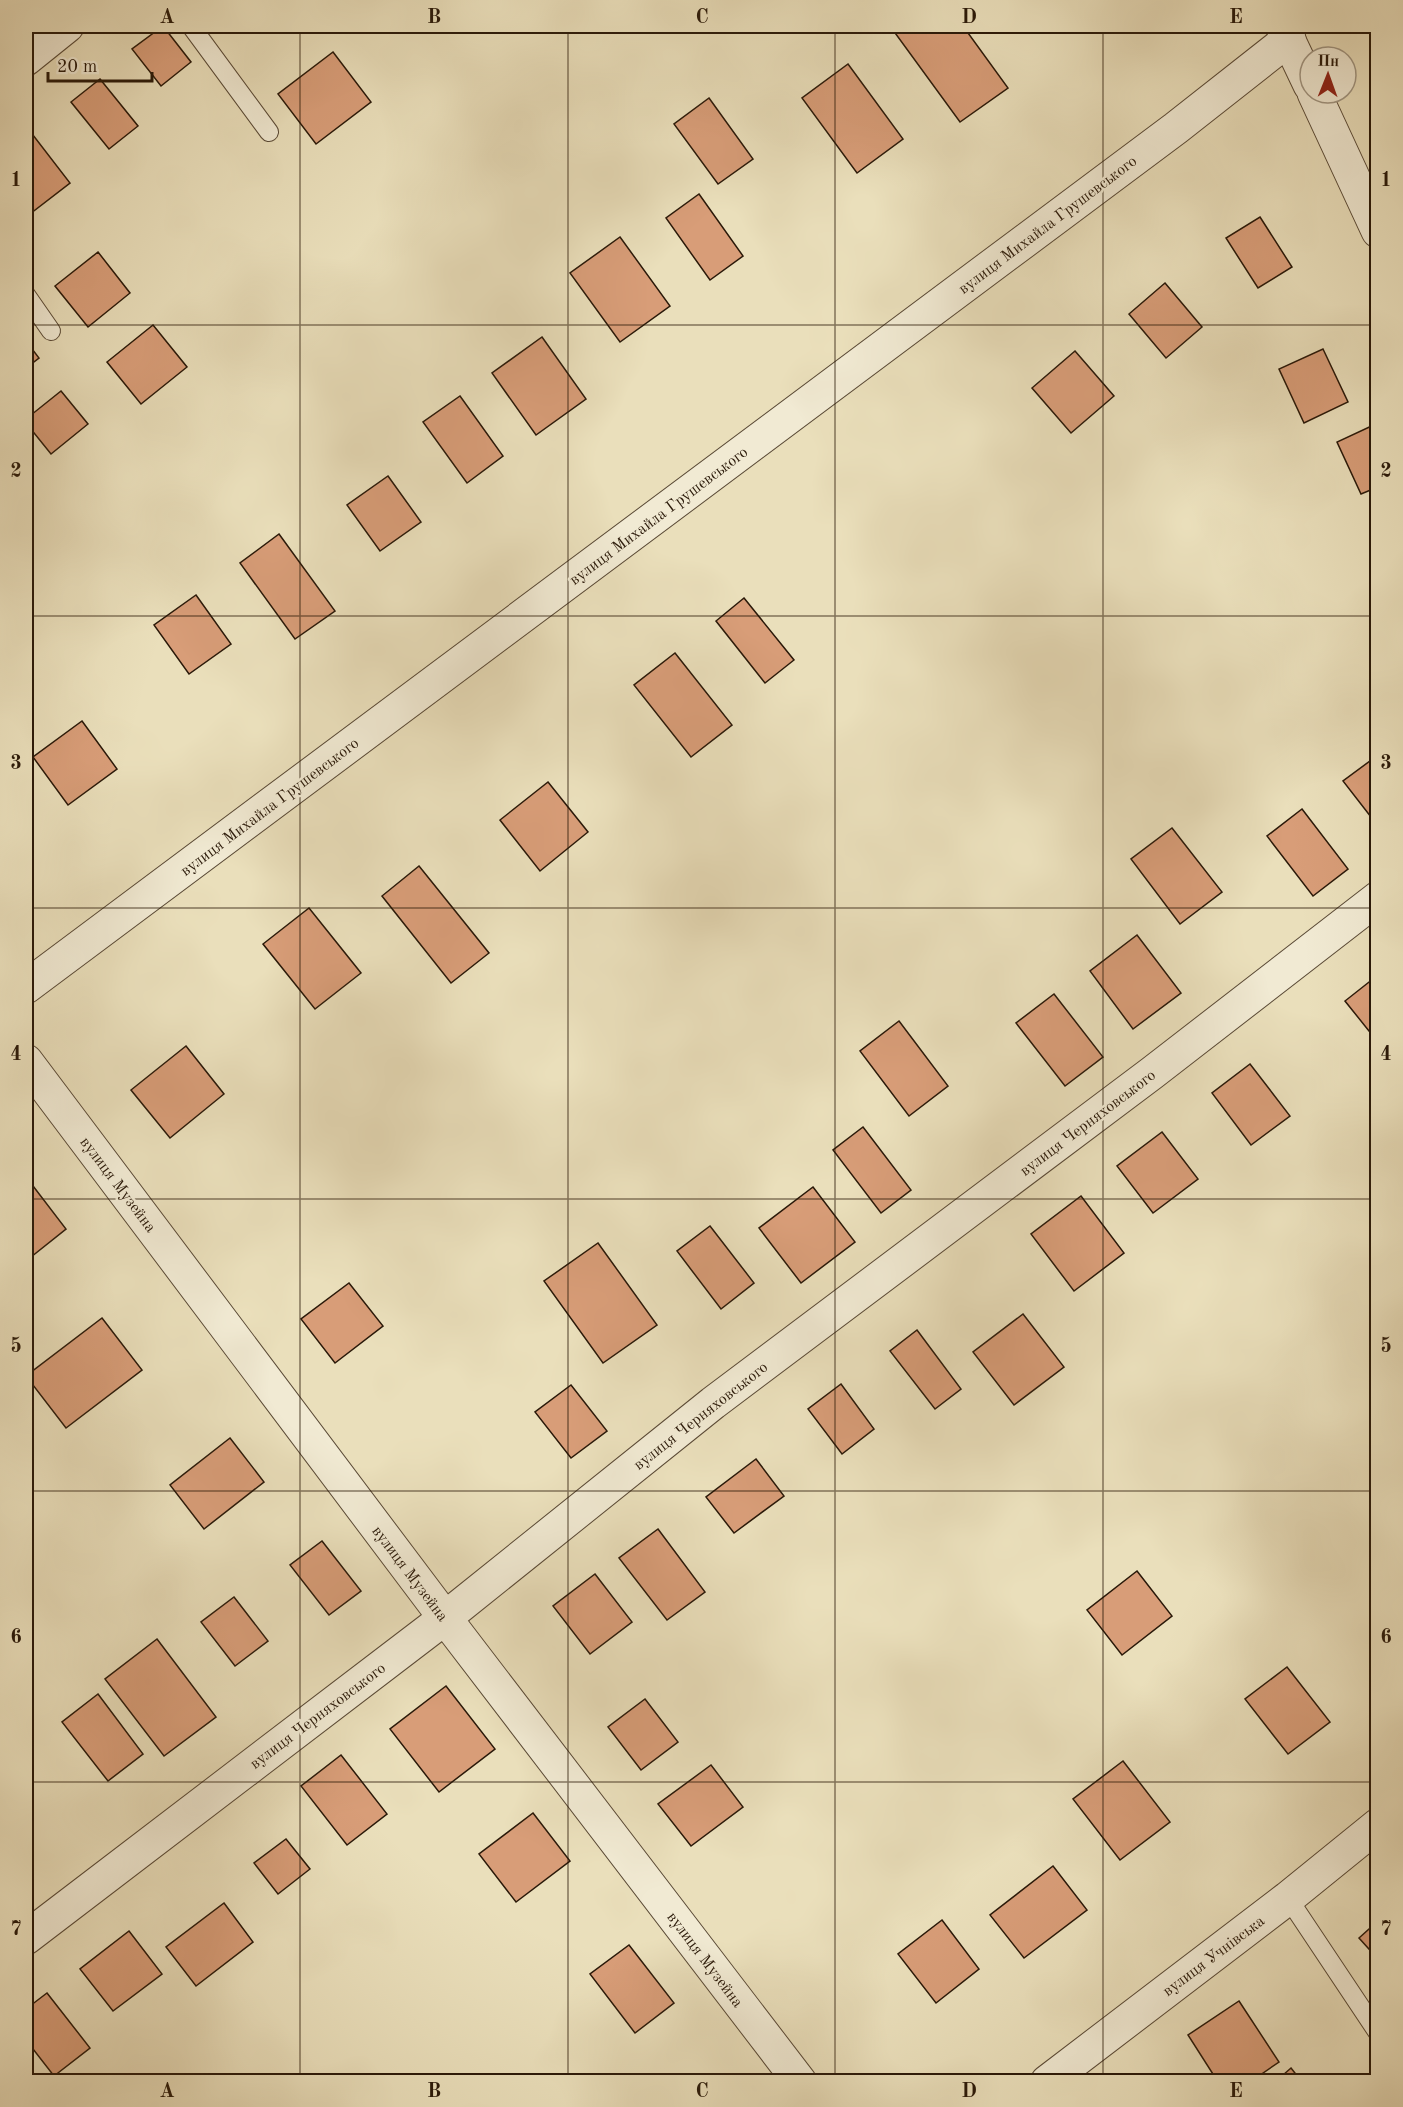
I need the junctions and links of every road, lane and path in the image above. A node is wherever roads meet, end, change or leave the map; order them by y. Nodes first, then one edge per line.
1 (67, 26) edge
2 (191, 26) edge
3 (1285, 32) edge
4 (26, 59) edge
5 (1298, 60) edge
6 (1319, 105) edge
7 (270, 132) dead end
8 (1377, 231) edge
9 (26, 295) edge
10 (51, 331) dead end
11 (1377, 898) edge
12 (26, 987) edge
13 (26, 1061) edge
14 (445, 1618) junction
15 (1377, 1825) edge
16 (1288, 1898) junction
17 (26, 1938) edge
18 (1377, 2033) edge
19 (800, 2082) edge
20 (1047, 2082) edge

1 - 4 street
2 - 7 lane
3 - 5 street
3 - 12 street, вулиця Михайла Грушевського
6 - 8 street
9 - 10 lane
11 - 14 street, вулиця Черняховського
13 - 14 street, вулиця Музейна
14 - 17 street, вулиця Черняховського
14 - 19 street, вулиця Музейна
15 - 16 street, вулиця Учнівська
16 - 18 lane
16 - 20 street, вулиця Учнівська

